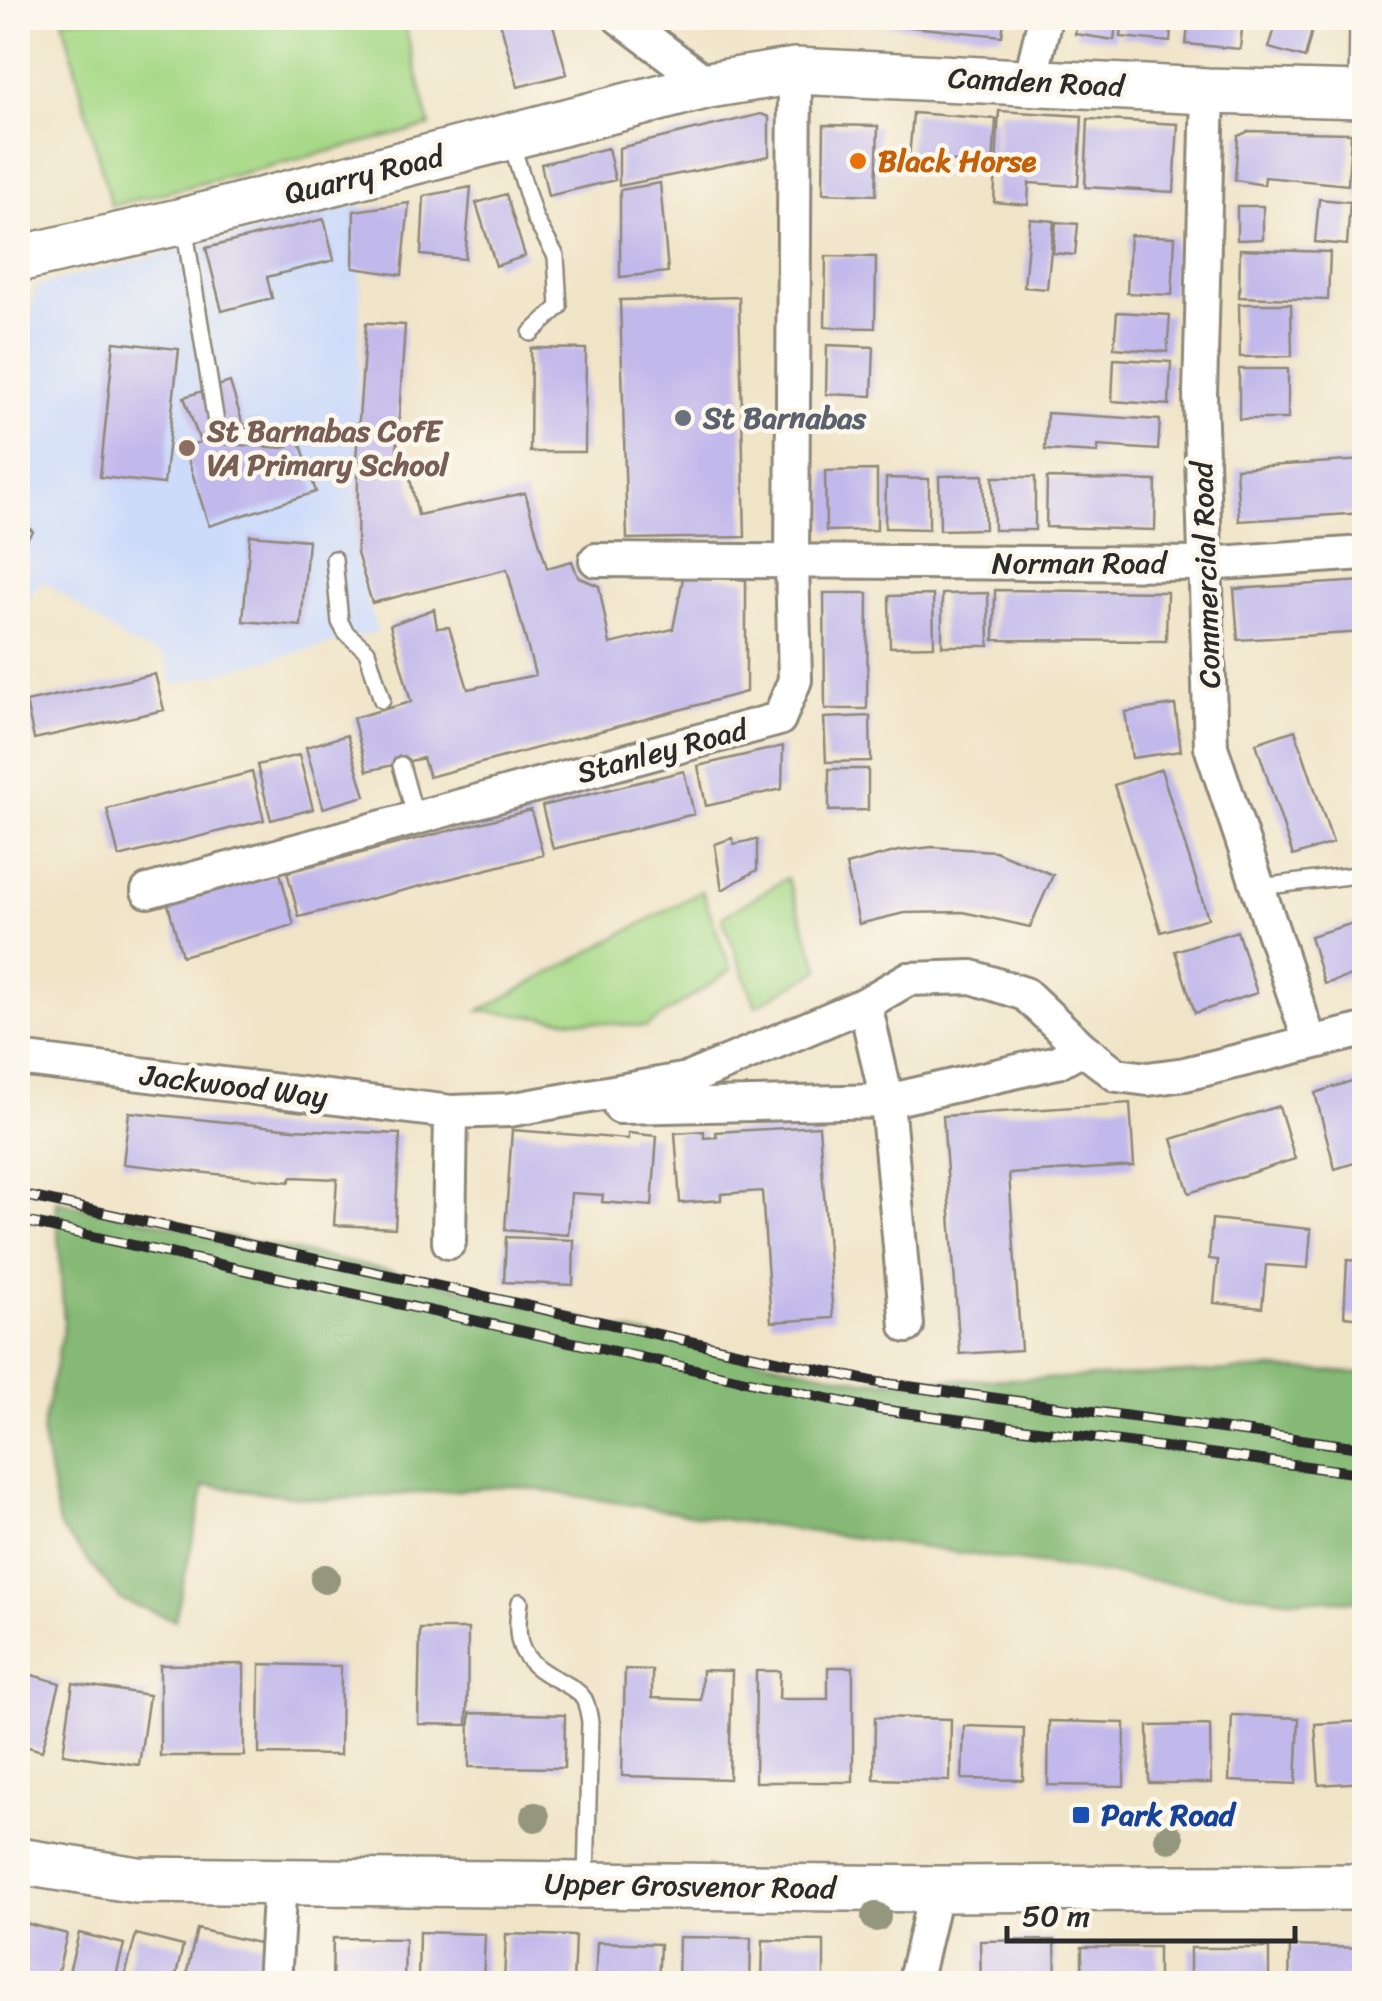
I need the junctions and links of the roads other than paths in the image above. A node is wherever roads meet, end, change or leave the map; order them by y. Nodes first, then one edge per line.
1 (620, 18) edge
2 (1045, 18) edge
3 (1358, 18) edge
4 (796, 72) junction
5 (1030, 81) junction
6 (709, 86) junction
7 (1208, 91) junction
8 (1361, 95) edge
9 (510, 138) junction
10 (183, 221) junction
11 (18, 260) edge
12 (531, 333) dead end
13 (282, 439) dead end
14 (1364, 552) edge
15 (334, 559) dead end
16 (596, 560) dead end
17 (792, 562) junction
18 (1206, 564) junction
19 (382, 700) dead end
20 (400, 765) dead end
21 (416, 819) junction
22 (1364, 874) edge
23 (1260, 887) junction
24 (148, 890) dead end
25 (865, 1004) junction
26 (1364, 1030) edge
27 (1310, 1042) junction
28 (1082, 1048) junction
29 (18, 1059) edge
30 (888, 1102) junction
31 (509, 1110) junction
32 (451, 1112) junction
33 (449, 1242) dead end
34 (907, 1326) dead end
35 (520, 1602) dead end
36 (18, 1860) edge
37 (280, 1880) junction
38 (586, 1884) junction
39 (1364, 1888) edge
40 (936, 1889) junction
41 (274, 1984) edge
42 (914, 1984) edge

1 - 6 street
2 - 5 street
3 - 8 lane
4 - 5 street, Camden Road
4 - 6 street, Camden Road
4 - 17 street, Stanley Road
5 - 7 street, Camden Road
6 - 9 street, Quarry Road
7 - 8 street, Camden Road
7 - 18 street, Commercial Road
9 - 10 street, Quarry Road
9 - 12 lane
10 - 11 street, Quarry Road
10 - 13 lane
14 - 18 street, Norman Road
15 - 19 lane
16 - 17 street, Norman Road
17 - 18 street, Norman Road
17 - 21 street, Stanley Road
18 - 23 street, Commercial Road
20 - 21 lane
21 - 24 street, Stanley Road
22 - 23 lane
23 - 27 street, Commercial Road
25 - 28 street, Jackwood Way
25 - 30 street
25 - 31 street, Jackwood Way
26 - 27 street, Jackwood Way
27 - 28 street, Jackwood Way
28 - 30 street
29 - 32 street, Jackwood Way
30 - 31 street
30 - 34 street
31 - 32 street, Jackwood Way
32 - 33 street
35 - 38 lane
36 - 37 street, Upper Grosvenor Road
37 - 38 street, Upper Grosvenor Road
37 - 41 street
38 - 40 street, Upper Grosvenor Road
39 - 40 street, Upper Grosvenor Road
40 - 42 street

